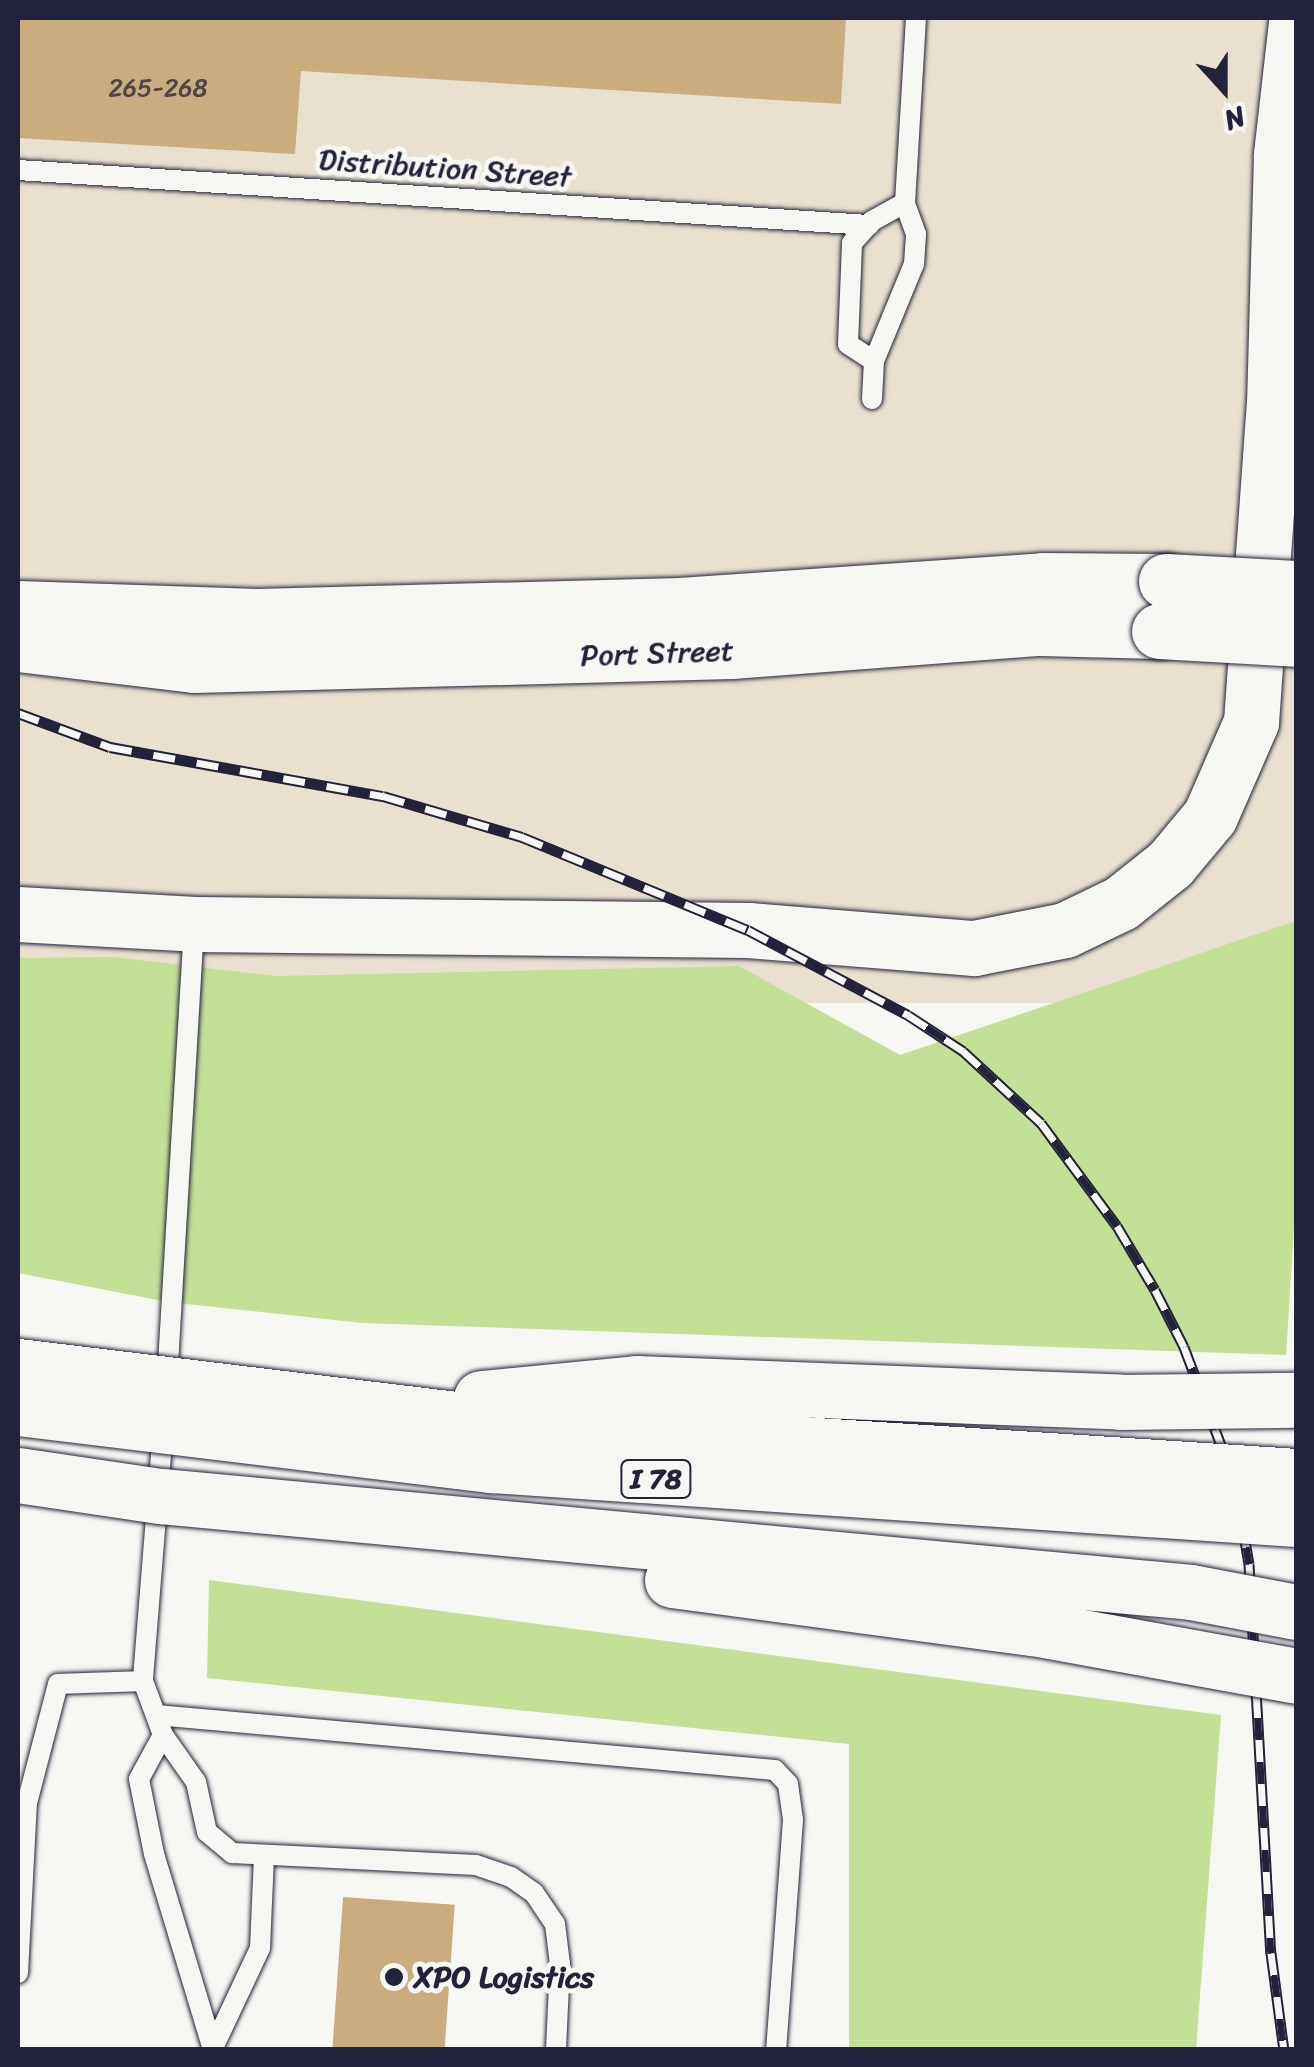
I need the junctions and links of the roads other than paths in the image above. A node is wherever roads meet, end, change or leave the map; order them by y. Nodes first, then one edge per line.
1 (916, 18) edge
2 (1296, 22) edge
3 (18, 170) edge
4 (905, 204) junction
5 (869, 225) junction
6 (874, 361) junction
7 (872, 399) dead end
8 (1296, 588) edge
9 (1163, 606) junction
10 (18, 608) edge
11 (1296, 639) edge
12 (18, 644) edge
13 (194, 666) junction
14 (18, 668) edge
15 (18, 914) edge
16 (194, 924) junction
17 (18, 1366) edge
18 (1296, 1400) edge
19 (18, 1408) edge
20 (354, 1410) junction
21 (1296, 1446) edge
22 (1014, 1458) junction
23 (18, 1475) edge
24 (1296, 1476) edge
25 (161, 1496) junction
26 (1296, 1519) edge
27 (1296, 1612) edge
28 (1296, 1676) edge
29 (144, 1681) junction
30 (160, 1725) junction
31 (264, 1857) junction
32 (18, 1973) edge
33 (213, 2049) edge
34 (556, 2050) edge
35 (776, 2050) edge

1 - 4 lane
2 - 16 main road
3 - 5 lane, Distribution Street
4 - 5 lane
4 - 6 lane
5 - 6 lane
6 - 7 lane
8 - 9 main road, Port Street, bridge
9 - 10 main road, Port Street
9 - 11 main road, Port Street, bridge
9 - 13 main road, Port Street
12 - 13 main road, Port Street
13 - 14 main road
15 - 16 main road
16 - 29 lane
17 - 20 main road, I 78, bridge
18 - 20 main road, bridge
19 - 26 main road, I 78, bridge
20 - 22 main road, I 78, bridge
21 - 22 main road, bridge
22 - 24 main road, I 78, bridge
23 - 25 main road, bridge
25 - 27 main road, bridge
25 - 28 main road, bridge
29 - 30 lane
29 - 32 lane
30 - 31 lane
30 - 33 lane
30 - 35 lane
31 - 33 lane
31 - 34 lane

